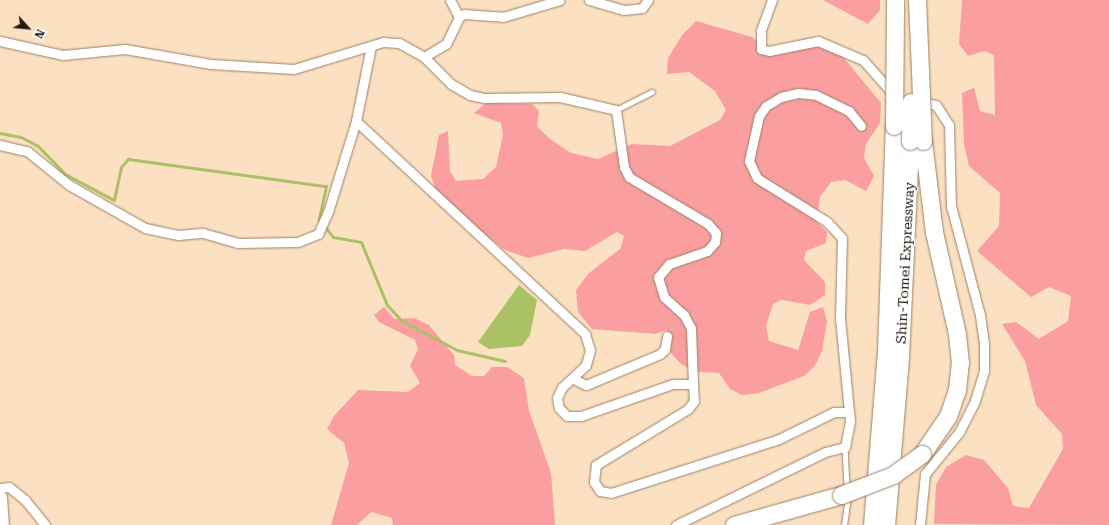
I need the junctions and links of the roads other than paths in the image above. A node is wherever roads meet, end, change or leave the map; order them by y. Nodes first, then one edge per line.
1 (450, 0) edge
2 (560, 0) edge
3 (589, 0) edge
4 (648, 0) edge
5 (772, 0) edge
6 (895, 0) edge
7 (912, 0) edge
8 (918, 0) edge
9 (459, 17) junction
10 (0, 41) edge
11 (371, 46) junction
12 (424, 57) junction
13 (652, 92) dead end
14 (616, 110) junction
15 (356, 120) junction
16 (861, 126) dead end
17 (917, 141) junction
18 (0, 145) edge
19 (667, 336) dead end
20 (574, 379) junction
21 (693, 384) junction
22 (849, 412) junction
23 (845, 447) junction
24 (0, 488) edge
25 (0, 498) edge
26 (2, 525) edge
27 (45, 525) edge
28 (676, 525) edge
29 (734, 525) edge
30 (844, 525) edge
31 (872, 525) edge
32 (886, 525) edge
33 (920, 525) edge

1 - 9 street
2 - 9 street
3 - 4 street
5 - 33 street
6 - 31 highway, Shin-Tomei Expressway, bridge
7 - 17 highway, Shin-Tomei Expressway, bridge
8 - 17 highway, bridge
9 - 12 street
10 - 11 street
11 - 12 street
11 - 15 street
12 - 14 street
13 - 14 lane
14 - 21 street
15 - 18 street
15 - 20 street
16 - 22 street
17 - 29 highway, bridge
17 - 32 highway, Shin-Tomei Expressway
19 - 20 street
20 - 21 street
21 - 22 street
22 - 23 street
23 - 28 street
23 - 30 lane
24 - 27 street
25 - 26 main road

